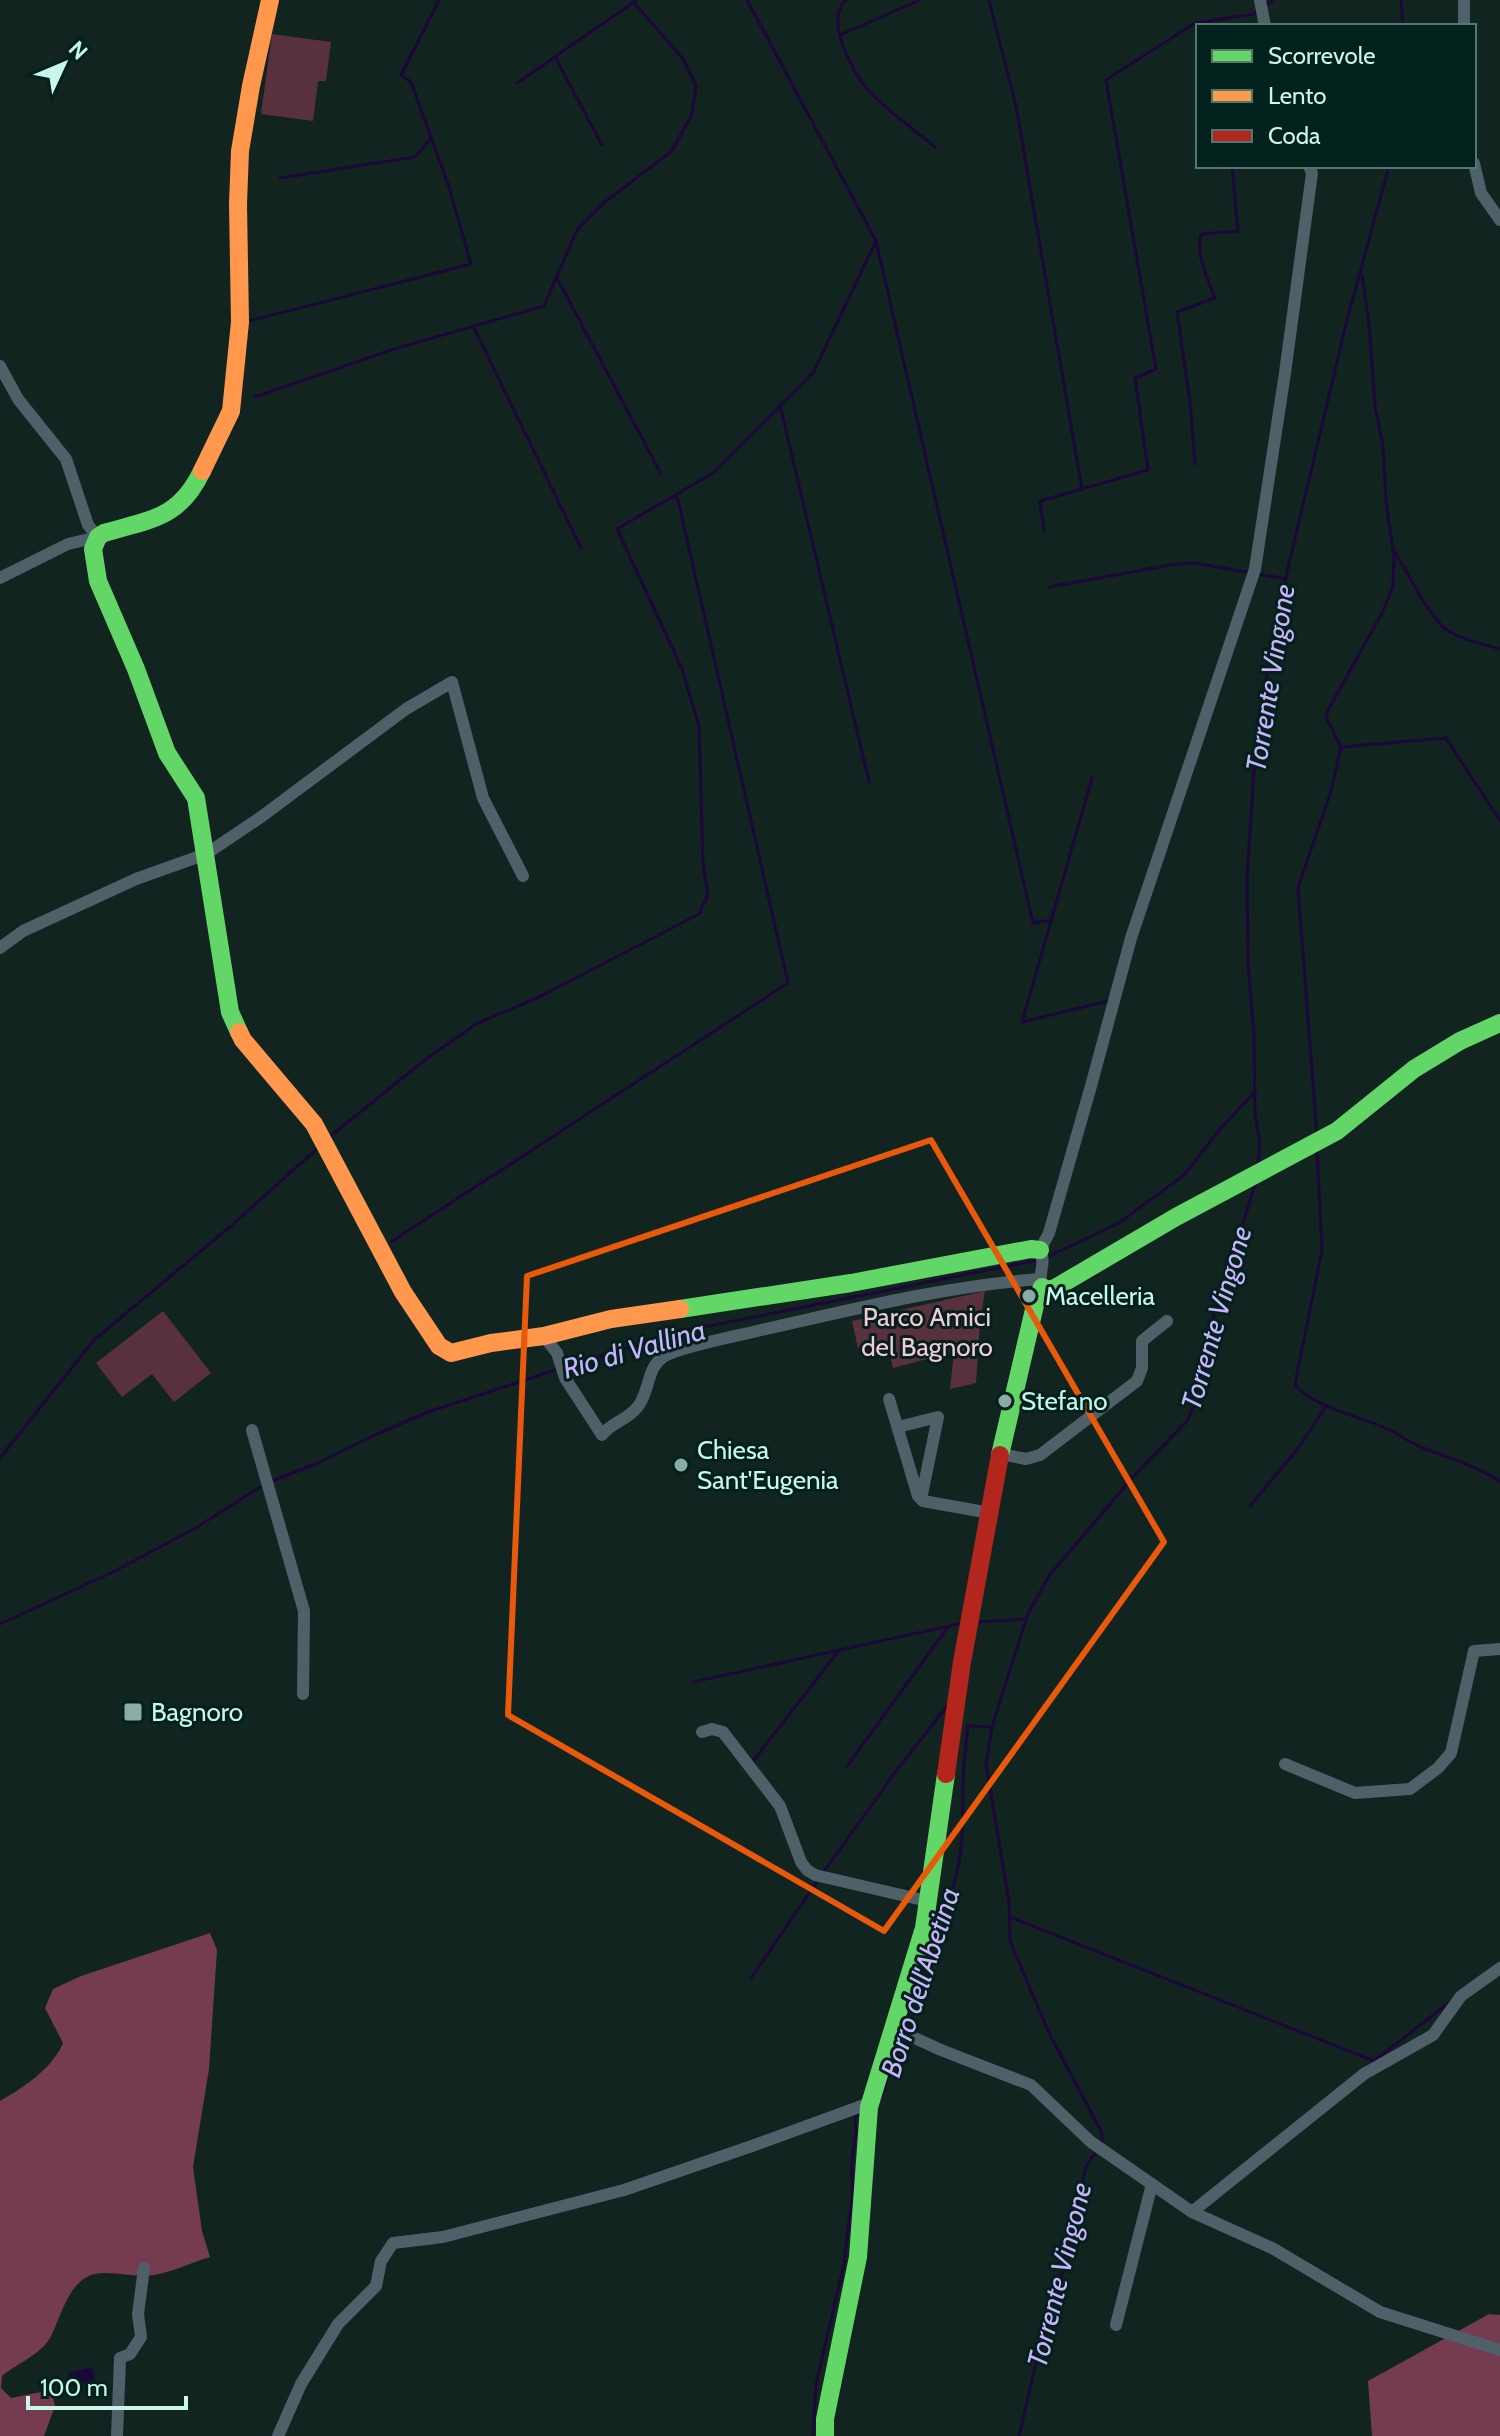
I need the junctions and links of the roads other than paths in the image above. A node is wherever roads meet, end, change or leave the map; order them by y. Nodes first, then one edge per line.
1 (270, 0) edge
2 (1260, 0) edge
3 (1464, 0) edge
4 (1265, 24) edge
5 (1464, 24) edge
6 (1310, 168) edge
7 (1475, 168) edge
8 (1500, 220) edge
9 (0, 366) edge
10 (98, 537) junction
11 (0, 578) edge
12 (206, 854) junction
13 (523, 876) dead end
14 (0, 948) edge
15 (1500, 1023) edge
16 (1042, 1257) junction
17 (1041, 1283) junction
18 (1167, 1321) dead end
19 (544, 1336) junction
20 (889, 1399) dead end
21 (898, 1427) junction
22 (252, 1430) dead end
23 (1000, 1454) junction
24 (921, 1499) junction
25 (990, 1513) junction
26 (1500, 1649) edge
27 (303, 1694) dead end
28 (702, 1732) dead end
29 (1285, 1764) dead end
30 (927, 1901) junction
31 (1500, 1968) edge
32 (893, 2028) junction
33 (870, 2103) junction
34 (1152, 2184) junction
35 (1192, 2212) junction
36 (144, 2268) dead end
37 (1116, 2325) dead end
38 (1500, 2350) edge
39 (117, 2436) edge
40 (278, 2436) edge
41 (825, 2436) edge

1 - 10 street
2 - 4 street
3 - 5 street
6 - 16 street
7 - 8 street
9 - 10 street
10 - 11 street
10 - 12 street
12 - 13 street
12 - 14 street
12 - 19 street
15 - 17 street
16 - 17 street
16 - 19 street
17 - 19 street
17 - 23 street
18 - 23 street
20 - 21 street
21 - 24 street
21 - 24 street
22 - 27 street
23 - 25 street
24 - 25 street
25 - 30 street
26 - 29 street
28 - 30 street
30 - 32 street
31 - 35 street
32 - 33 street
32 - 34 street
33 - 40 street
33 - 41 street
34 - 35 street
34 - 37 street
35 - 38 street
36 - 39 street

